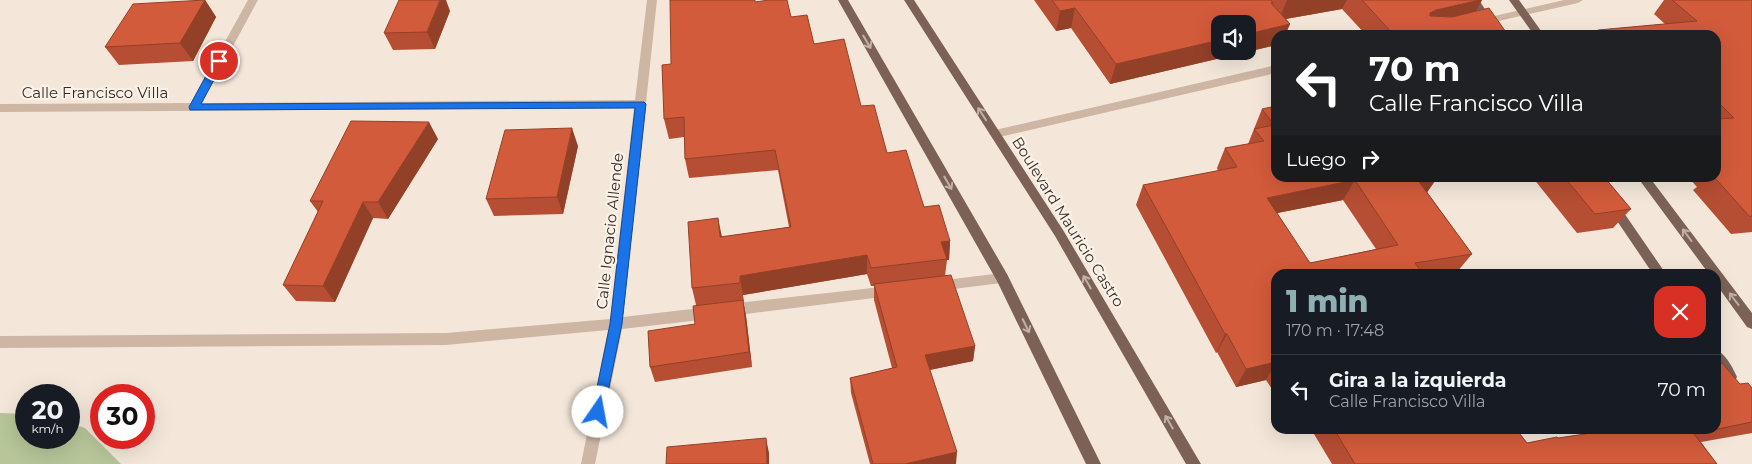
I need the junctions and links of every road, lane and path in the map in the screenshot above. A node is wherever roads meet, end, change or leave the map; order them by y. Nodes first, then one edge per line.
1 (253, 0) edge
2 (652, 0) edge
3 (843, 0) edge
4 (909, 0) edge
5 (1474, 0) edge
6 (1514, 0) edge
7 (1578, 0) edge
8 (1522, 12) junction
9 (1487, 21) junction
10 (1469, 25) edge
11 (1493, 30) edge
12 (1535, 30) edge
13 (1271, 70) edge
14 (641, 104) junction
15 (194, 107) junction
16 (0, 108) edge
17 (995, 134) junction
18 (1597, 182) edge
19 (1647, 182) edge
20 (1657, 269) edge
21 (1712, 269) edge
22 (1002, 278) junction
23 (1721, 281) edge
24 (923, 287) edge
25 (903, 290) edge
26 (1752, 323) edge
27 (616, 324) junction
28 (0, 342) edge
29 (1721, 363) edge
30 (1737, 386) edge
31 (588, 464) edge
32 (1094, 464) edge
33 (1194, 464) edge

1 - 15 street
2 - 14 street, Calle Ignacio Allende
3 -> 22 main road
17 -> 4 main road, Boulevard Mauricio Castro
5 - 9 main road
6 - 8 main road
7 - 8 street
8 - 9 street
8 - 12 main road
9 - 10 street
9 - 11 main road
13 - 17 street
14 - 15 street, Calle Francisco Villa
14 - 27 street, Calle Ignacio Allende
15 - 16 street, Calle Francisco Villa
33 -> 17 main road, Boulevard Mauricio Castro
18 - 20 main road
21 -> 19 main road
22 - 24 street
22 -> 32 main road
26 -> 23 main road
25 - 27 street
27 - 28 street
27 - 31 street, Calle Ignacio Allende
29 - 30 main road

